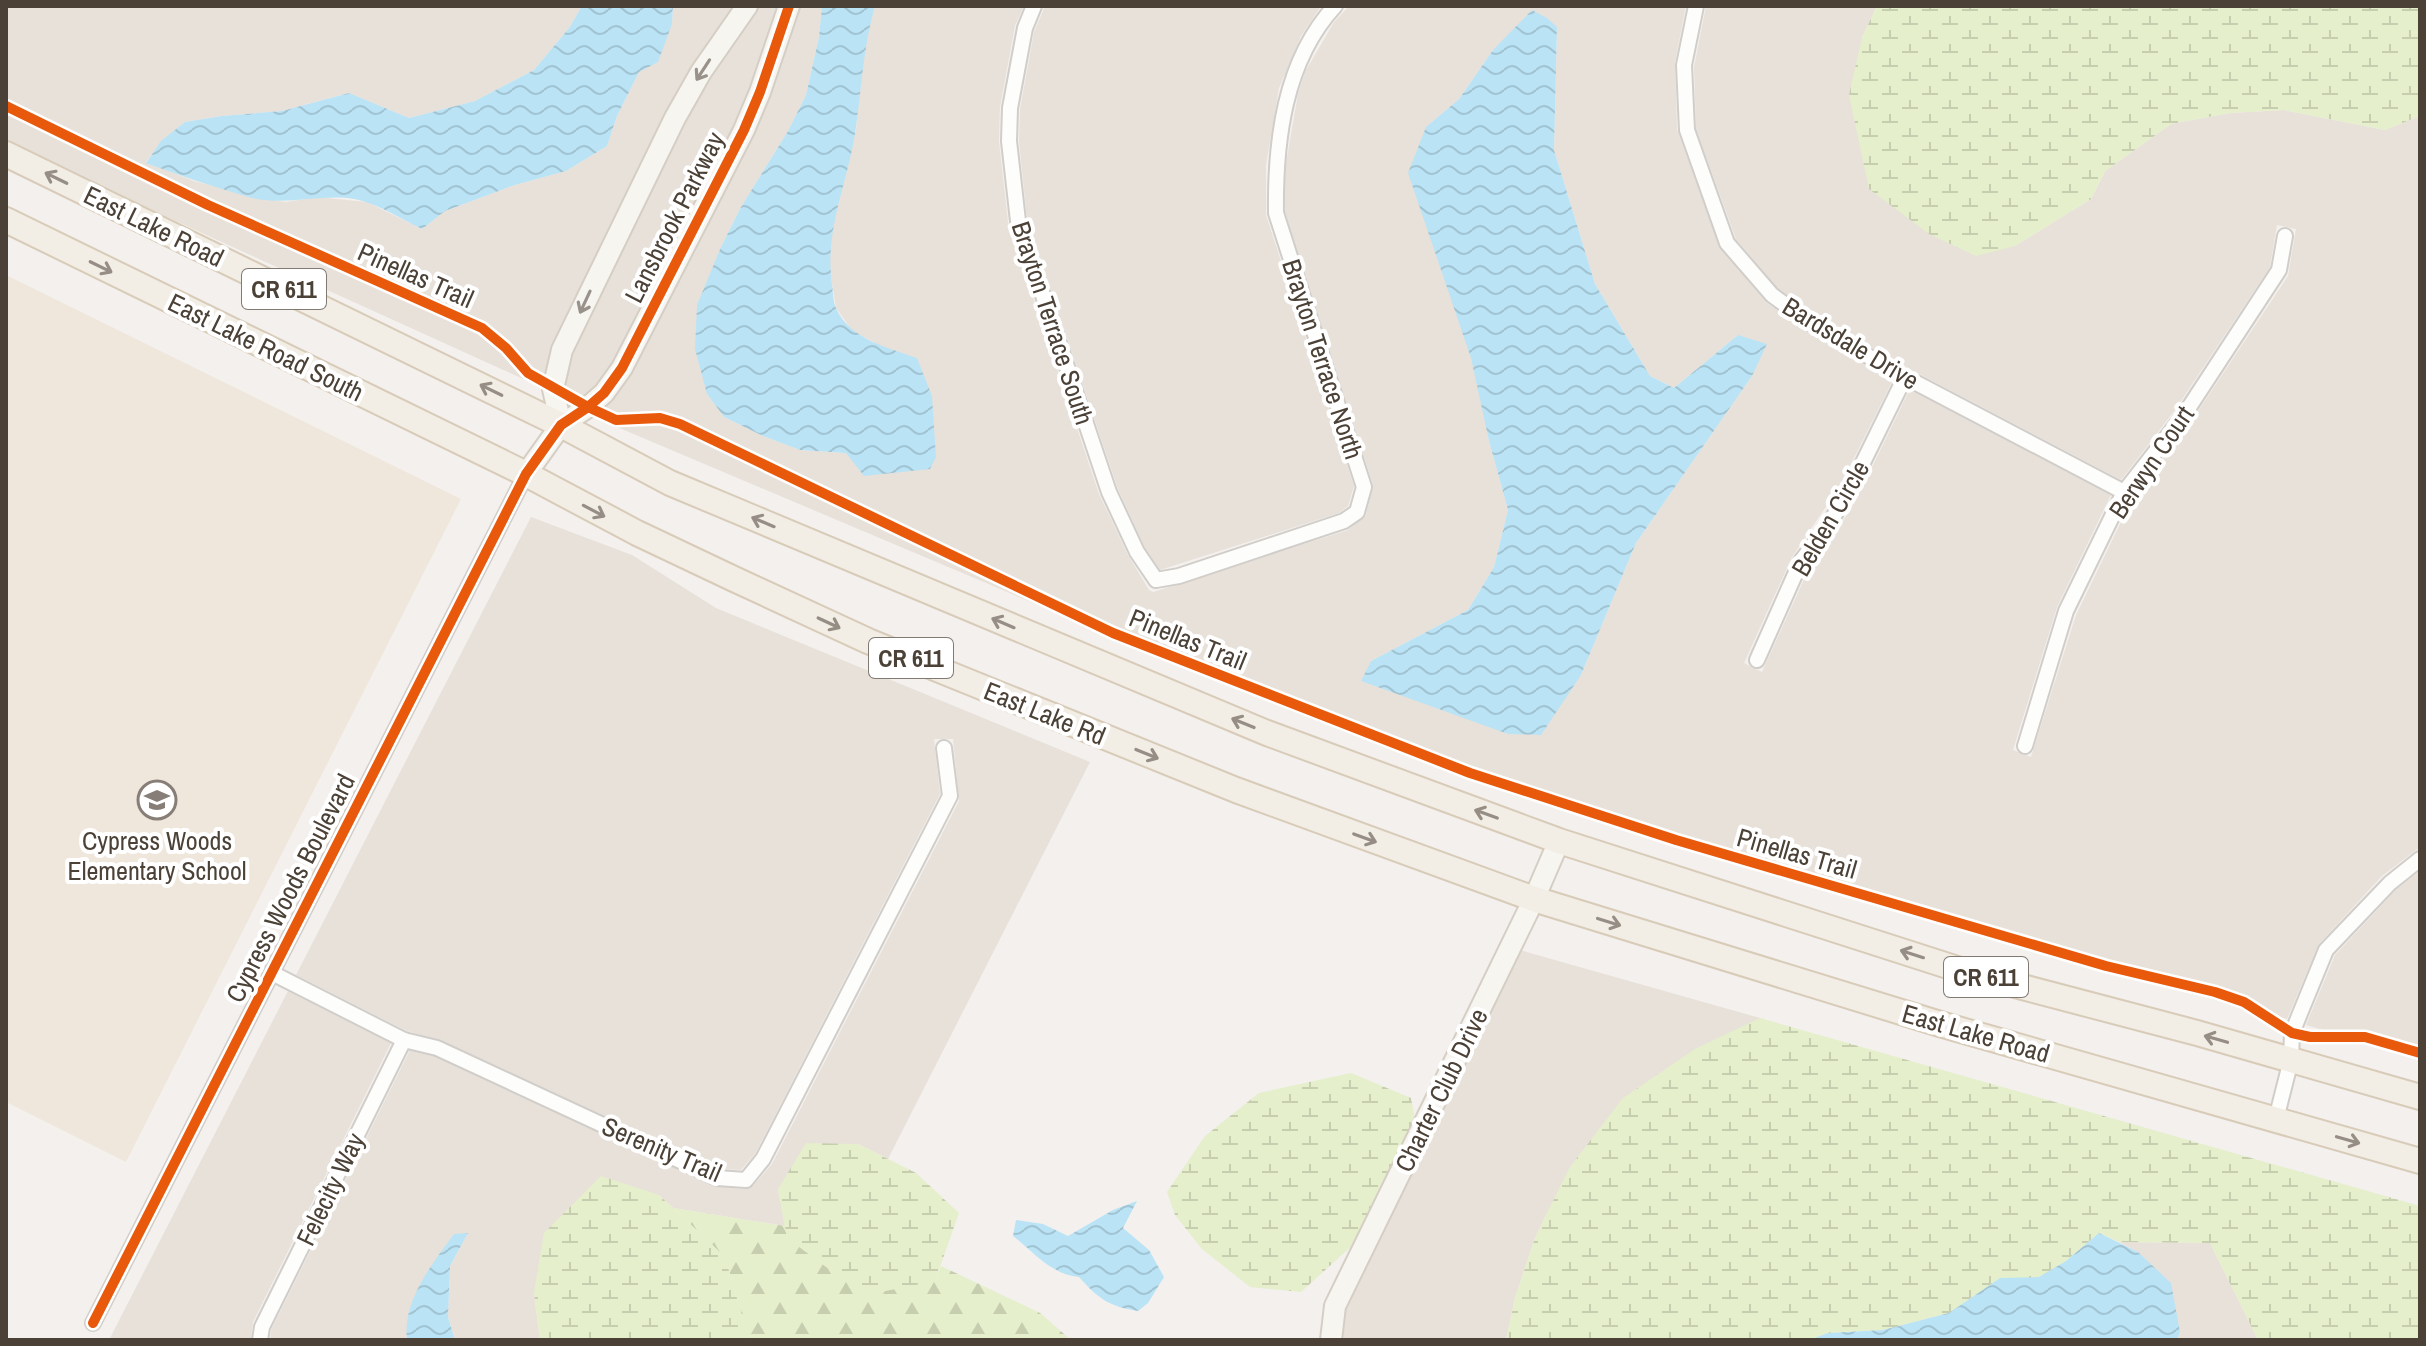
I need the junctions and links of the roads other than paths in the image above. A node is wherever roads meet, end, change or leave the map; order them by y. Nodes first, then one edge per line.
1 (747, 6) edge
2 (789, 6) edge
3 (1034, 6) edge
4 (1335, 6) edge
5 (1696, 6) edge
6 (6, 154) edge
7 (6, 220) edge
8 (2285, 236) dead end
9 (1905, 377) junction
10 (561, 425) junction
11 (526, 474) junction
12 (2124, 492) junction
13 (1156, 580) joint
14 (1757, 660) dead end
15 (2025, 746) dead end
16 (944, 748) dead end
17 (1559, 841) junction
18 (2420, 859) edge
19 (1534, 899) junction
20 (272, 973) junction
21 (404, 1040) junction
22 (2291, 1060) junction
23 (2420, 1097) edge
24 (2276, 1119) junction
25 (2420, 1161) edge
26 (93, 1323) dead end
27 (260, 1340) edge
28 (1331, 1340) edge

1 -> 10 street, Lansbrook Parkway
2 - 10 street, Lansbrook Parkway
3 - 13 street, Brayton Terrace South
4 - 13 street, Brayton Terrace North
5 - 9 street, Bardsdale Drive
10 -> 6 main road, East Lake Road / CR 611
7 -> 11 main road, East Lake Road South / CR 611
8 - 12 street, Berwyn Court
9 - 12 street, Bardsdale Drive
9 - 14 street, Belden Circle
10 - 11 street
17 -> 10 main road, CR 611
11 -> 19 main road, East Lake Rd / CR 611
11 - 20 street, Cypress Woods Boulevard
12 - 15 street, Berwyn Court
16 - 21 street, Serenity Trail
17 - 19 street, Charter Club Drive
22 -> 17 main road, CR 611
18 - 22 street
19 -> 24 main road, East Lake Road / CR 611
19 - 28 street, Charter Club Drive
20 - 21 street, Serenity Trail
20 - 26 street, Cypress Woods Boulevard
21 - 27 street, Felecity Way
22 - 23 main road, CR 611
22 - 24 street
24 -> 25 main road, East Lake Road / CR 611

